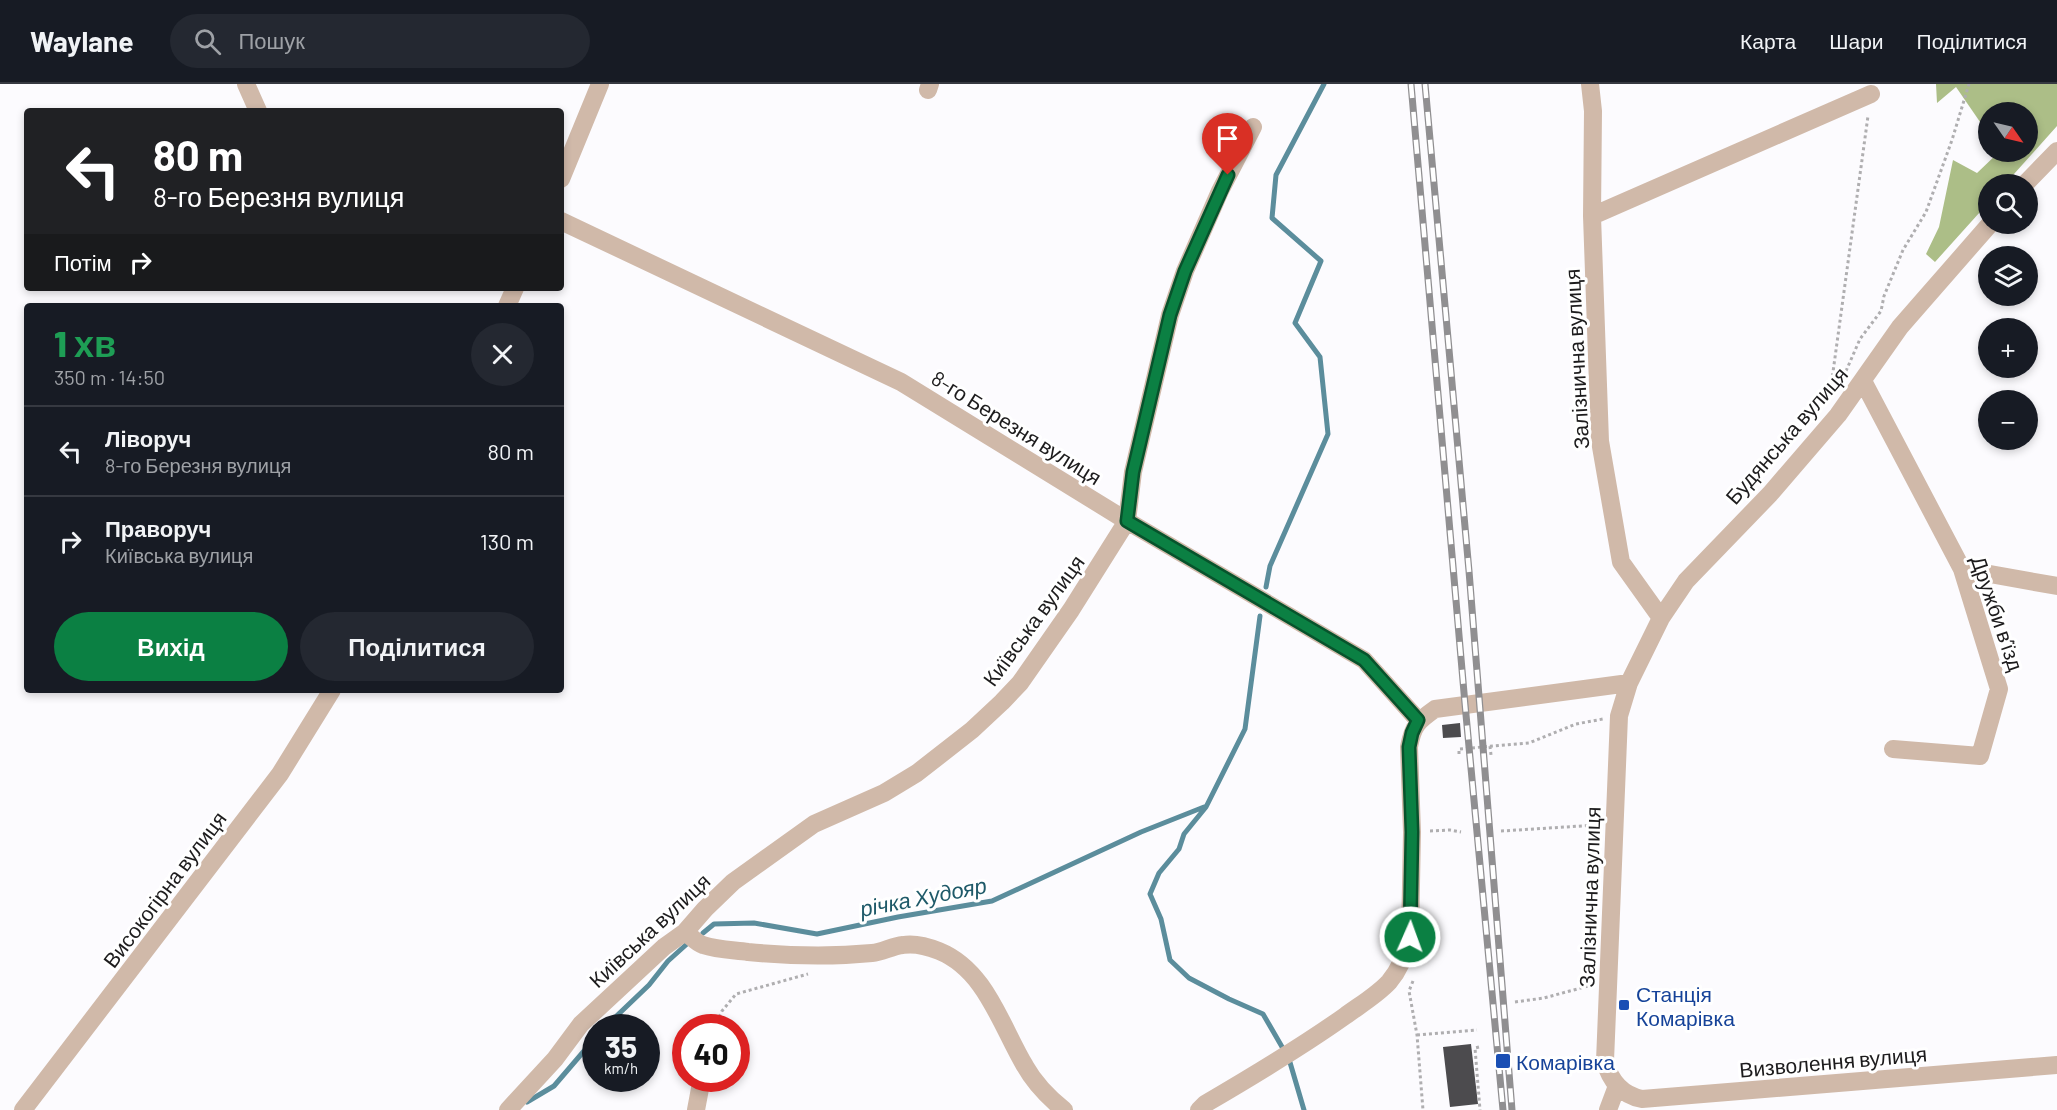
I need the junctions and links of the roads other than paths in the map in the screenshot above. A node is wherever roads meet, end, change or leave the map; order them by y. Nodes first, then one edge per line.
1 (246, 84) edge
2 (600, 84) edge
3 (1590, 84) edge
4 (1871, 94) road end
5 (257, 108) edge
6 (1252, 127) dead end
7 (2057, 151) edge
8 (564, 172) edge
9 (2035, 174) edge
10 (1592, 216) junction
11 (564, 222) edge
12 (1981, 234) edge
13 (1863, 381) junction
14 (1127, 521) junction
15 (1962, 569) junction
16 (2057, 586) edge
17 (1661, 618) junction
18 (1629, 683) junction
19 (330, 693) edge
20 (1418, 720) junction
21 (1893, 750) dead end
22 (685, 932) junction
23 (2057, 1065) edge
24 (1617, 1086) junction
25 (699, 1092) edge
26 (23, 1110) edge
27 (508, 1110) edge
28 (696, 1110) edge
29 (1064, 1110) edge
30 (1199, 1110) edge
31 (1608, 1110) edge

1 - 5 street
2 - 8 street
3 - 10 street, Залізнична вулиця
4 - 10 street
6 - 14 street, Київська вулиця
7 - 9 street
10 - 17 street, Залізнична вулиця
11 - 14 street, 8-го Березня вулиця
12 - 13 street, Будянська вулиця
13 - 15 street, Дружби в’їзд
13 - 17 street, Будянська вулиця
14 - 20 street, 8-го Березня вулиця
14 - 22 street, Київська вулиця
15 - 16 street
15 - 21 street, Дружби в’їзд
17 - 18 street, Будянська вулиця
18 - 20 street
18 - 24 street, Залізнична вулиця
19 - 26 street, Високогірна вулиця
20 - 30 street
22 - 27 street, Київська вулиця
22 - 29 street
23 - 24 street, Визволення вулиця
24 - 31 street
25 - 28 street

